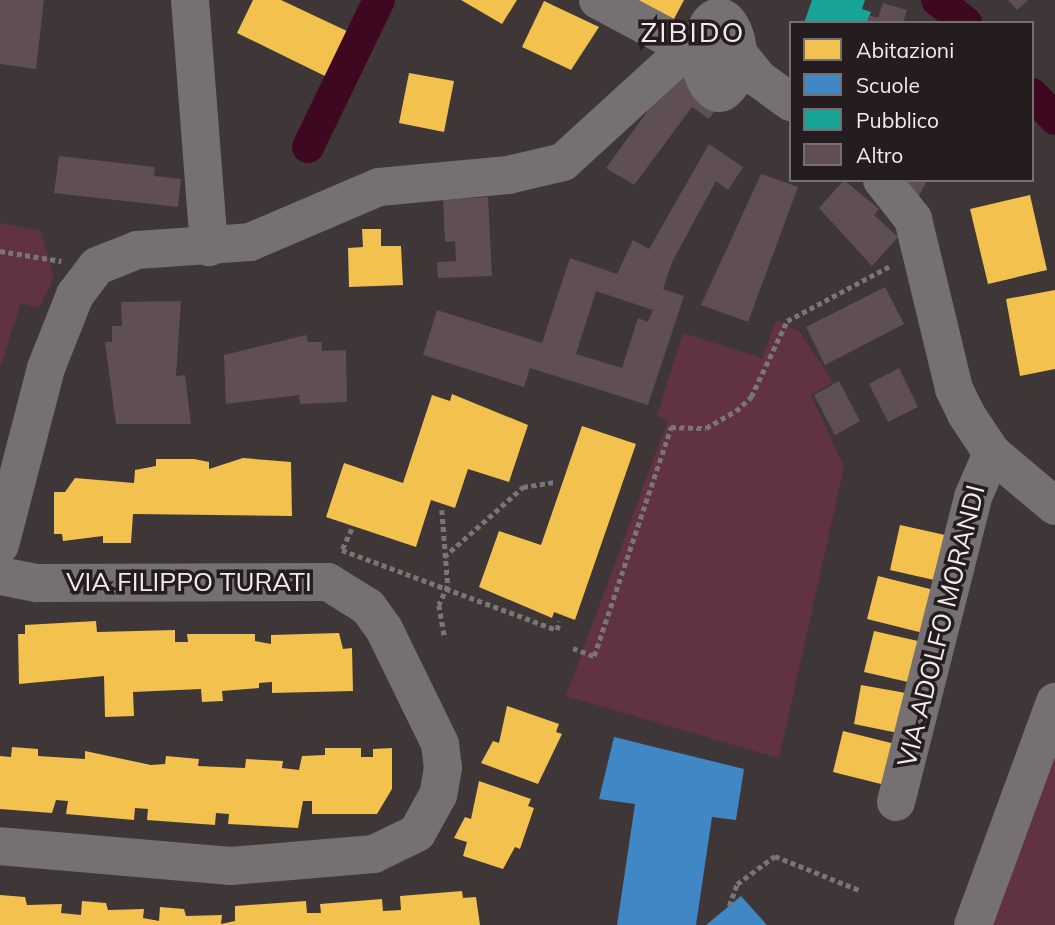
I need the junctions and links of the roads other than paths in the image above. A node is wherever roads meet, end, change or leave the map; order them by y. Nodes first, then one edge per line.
1 (190, 0) edge
2 (598, 0) edge
3 (715, 29) edge
4 (789, 101) edge
5 (884, 182) edge
6 (209, 247) junction
7 (999, 458) junction
8 (1055, 471) edge
9 (1055, 506) edge
10 (0, 545) edge
11 (0, 576) edge
12 (1055, 702) edge
13 (896, 802) dead end
14 (0, 846) edge
15 (973, 925) edge

1 - 6 street
2 - 3 street
3 - 4 street
3 - 6 street
5 - 7 street
6 - 10 street
7 - 8 street
7 - 9 street
7 - 13 street, VIA ADOLFO MORANDI
11 - 14 street, VIA FILIPPO TURATI
12 - 15 main road

